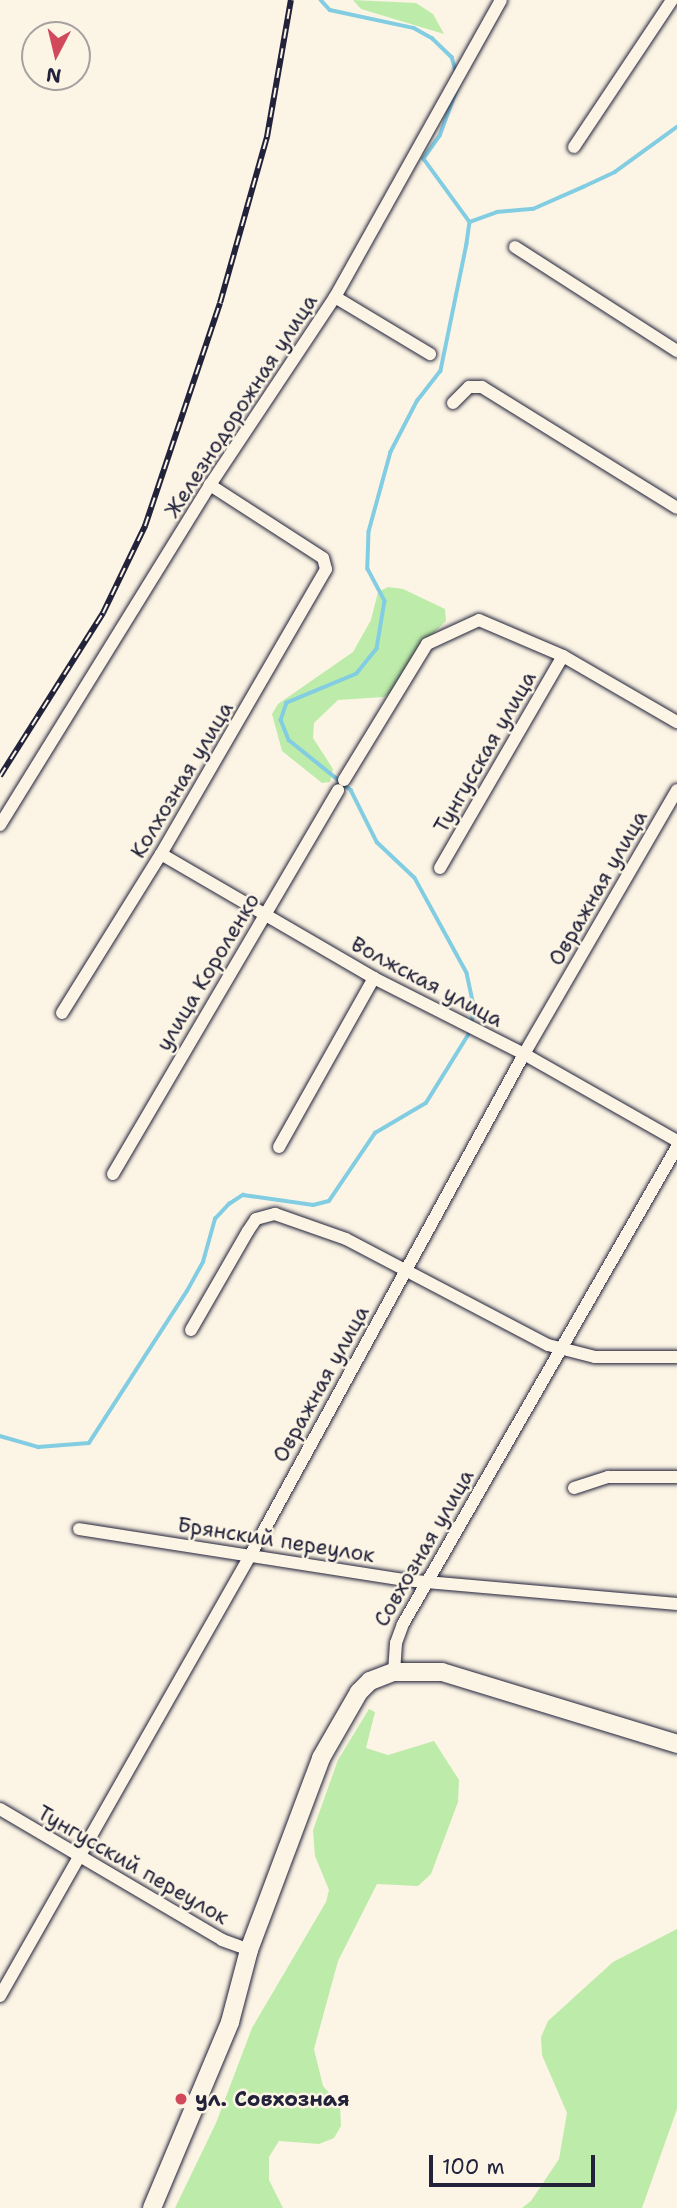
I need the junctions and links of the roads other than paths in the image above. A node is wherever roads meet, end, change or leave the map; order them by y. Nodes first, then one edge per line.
1 (502, 0) edge
2 (671, 0) edge
3 (574, 147) dead end
4 (515, 247) dead end
5 (335, 297) junction
6 (677, 351) edge
7 (430, 354) dead end
8 (453, 403) dead end
9 (210, 485) junction
10 (677, 508) edge
11 (563, 656) junction
12 (677, 722) edge
13 (677, 790) edge
14 (0, 825) edge
15 (161, 853) junction
16 (440, 868) dead end
17 (266, 912) junction
18 (374, 978) junction
19 (62, 1013) dead end
20 (524, 1054) junction
21 (677, 1141) edge
22 (279, 1147) dead end
23 (677, 1147) edge
24 (113, 1174) dead end
25 (408, 1271) junction
26 (191, 1330) dead end
27 (562, 1349) junction
28 (677, 1357) edge
29 (677, 1477) edge
30 (574, 1488) dead end
31 (79, 1529) dead end
32 (250, 1556) junction
33 (429, 1583) junction
34 (677, 1604) edge
35 (394, 1671) junction
36 (677, 1744) edge
37 (0, 1809) edge
38 (79, 1855) junction
39 (249, 1950) junction
40 (0, 1996) edge
41 (152, 2208) edge

1 - 5 street, Железнодорожная улица
2 - 3 street
4 - 6 street
5 - 7 street
5 - 9 street, Железнодорожная улица
8 - 10 street
9 - 14 street, Железнодорожная улица
9 - 15 street, Колхозная улица
11 - 12 street
11 - 16 street, Тунгусская улица
11 - 17 street, улица Короленко
13 - 20 street, Овражная улица
15 - 17 street, Волжская улица
15 - 19 street, Колхозная улица
17 - 18 street, Волжская улица
17 - 24 street, улица Короленко
18 - 20 street, Волжская улица
18 - 22 street
20 - 21 street, Волжская улица
20 - 25 street, Овражная улица
23 - 27 street, Совхозная улица
25 - 26 street
25 - 27 street
25 - 32 street, Овражная улица
27 - 28 street
27 - 33 street, Совхозная улица
29 - 30 street
31 - 32 street, Брянский переулок
32 - 33 street, Брянский переулок
32 - 38 street, Овражная улица
33 - 34 street, Брянский переулок
33 - 35 street, Совхозная улица
35 - 36 main road
35 - 39 main road
37 - 38 street, Тунгусский переулок
38 - 39 street, Тунгусский переулок
38 - 40 street, Овражная улица
39 - 41 main road

